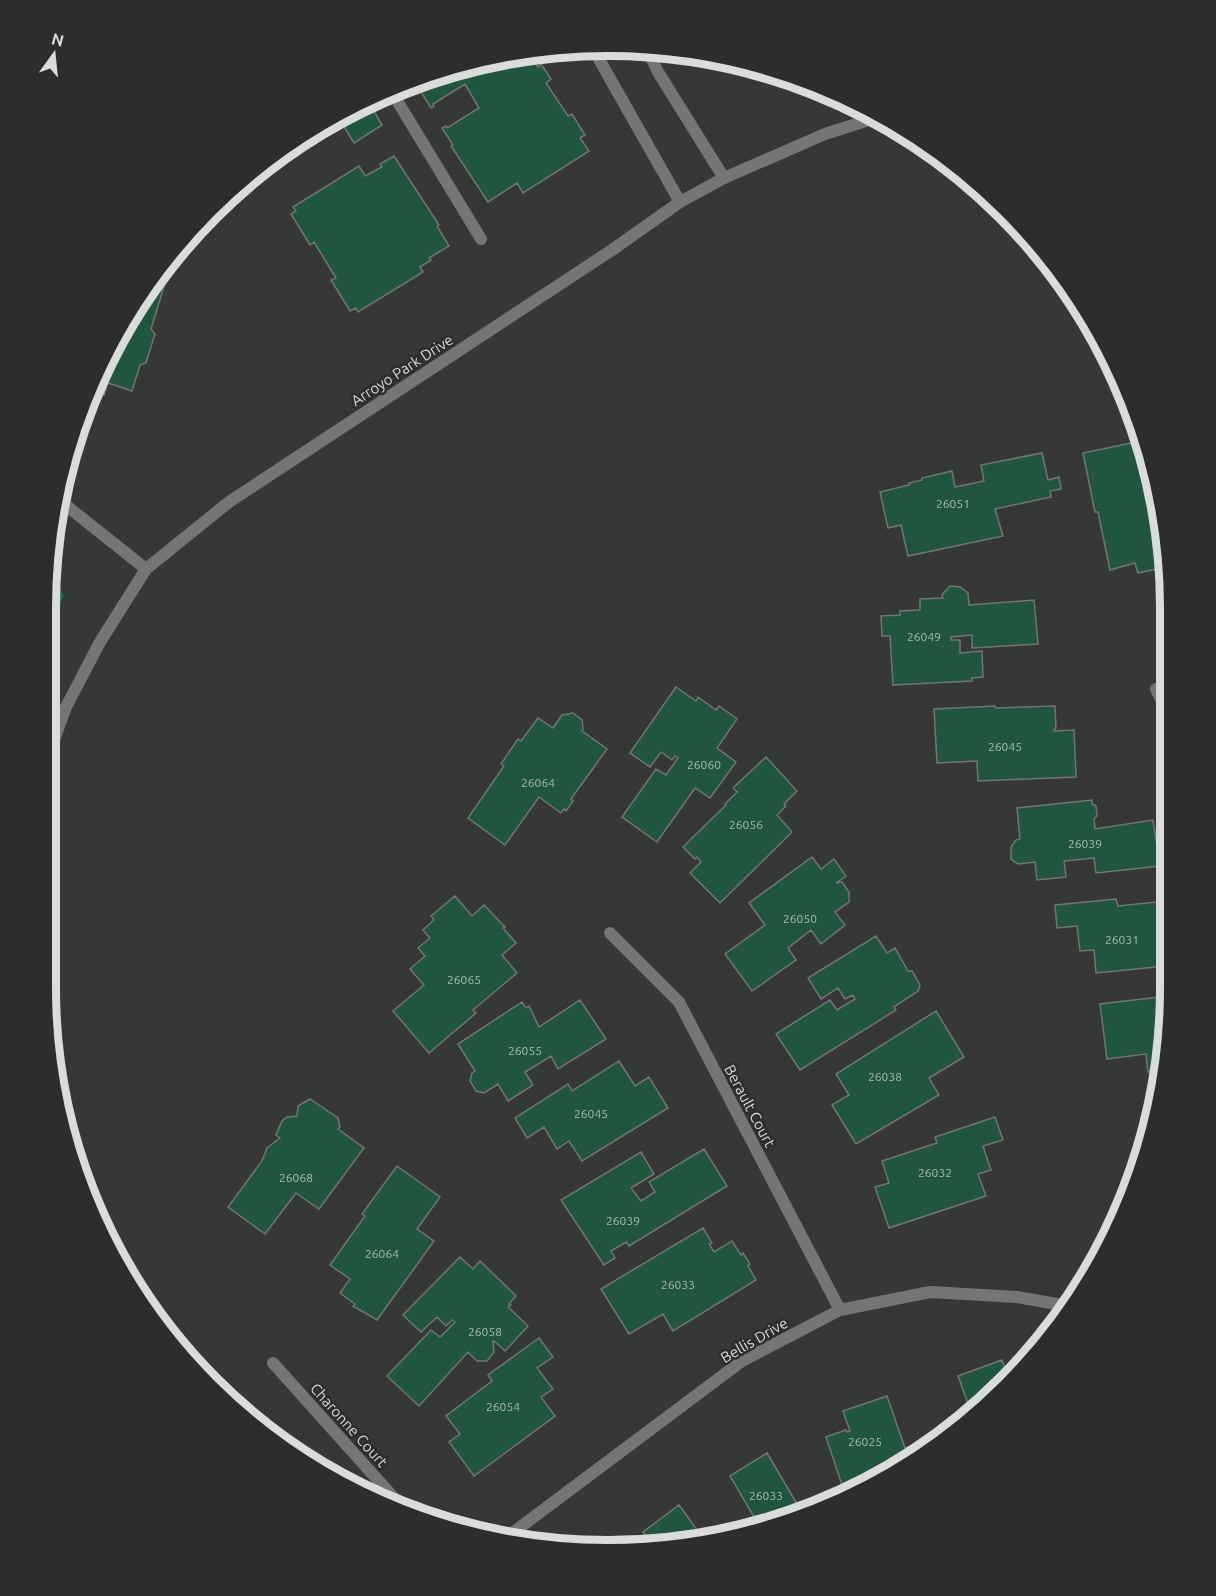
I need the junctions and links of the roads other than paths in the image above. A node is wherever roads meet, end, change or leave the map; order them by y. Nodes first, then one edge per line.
1 (598, 56) edge
2 (651, 58) edge
3 (396, 99) edge
4 (867, 120) edge
5 (724, 178) junction
6 (681, 202) junction
7 (481, 239) dead end
8 (65, 505) edge
9 (146, 568) junction
10 (1156, 689) dead end
11 (1160, 697) edge
12 (56, 734) edge
13 (610, 933) dead end
14 (1060, 1305) edge
15 (840, 1310) junction
16 (273, 1363) dead end
17 (392, 1496) edge
18 (513, 1532) edge

1 - 6 street
2 - 5 street
3 - 7 street
4 - 5 street, Arroyo Park Drive
5 - 6 street, Arroyo Park Drive
6 - 9 street, Arroyo Park Drive
8 - 9 street
9 - 12 street, Arroyo Park Drive
10 - 11 street
13 - 15 street, Berault Court
14 - 15 street, Bellis Drive
15 - 18 street, Bellis Drive
16 - 17 street, Charonne Court

